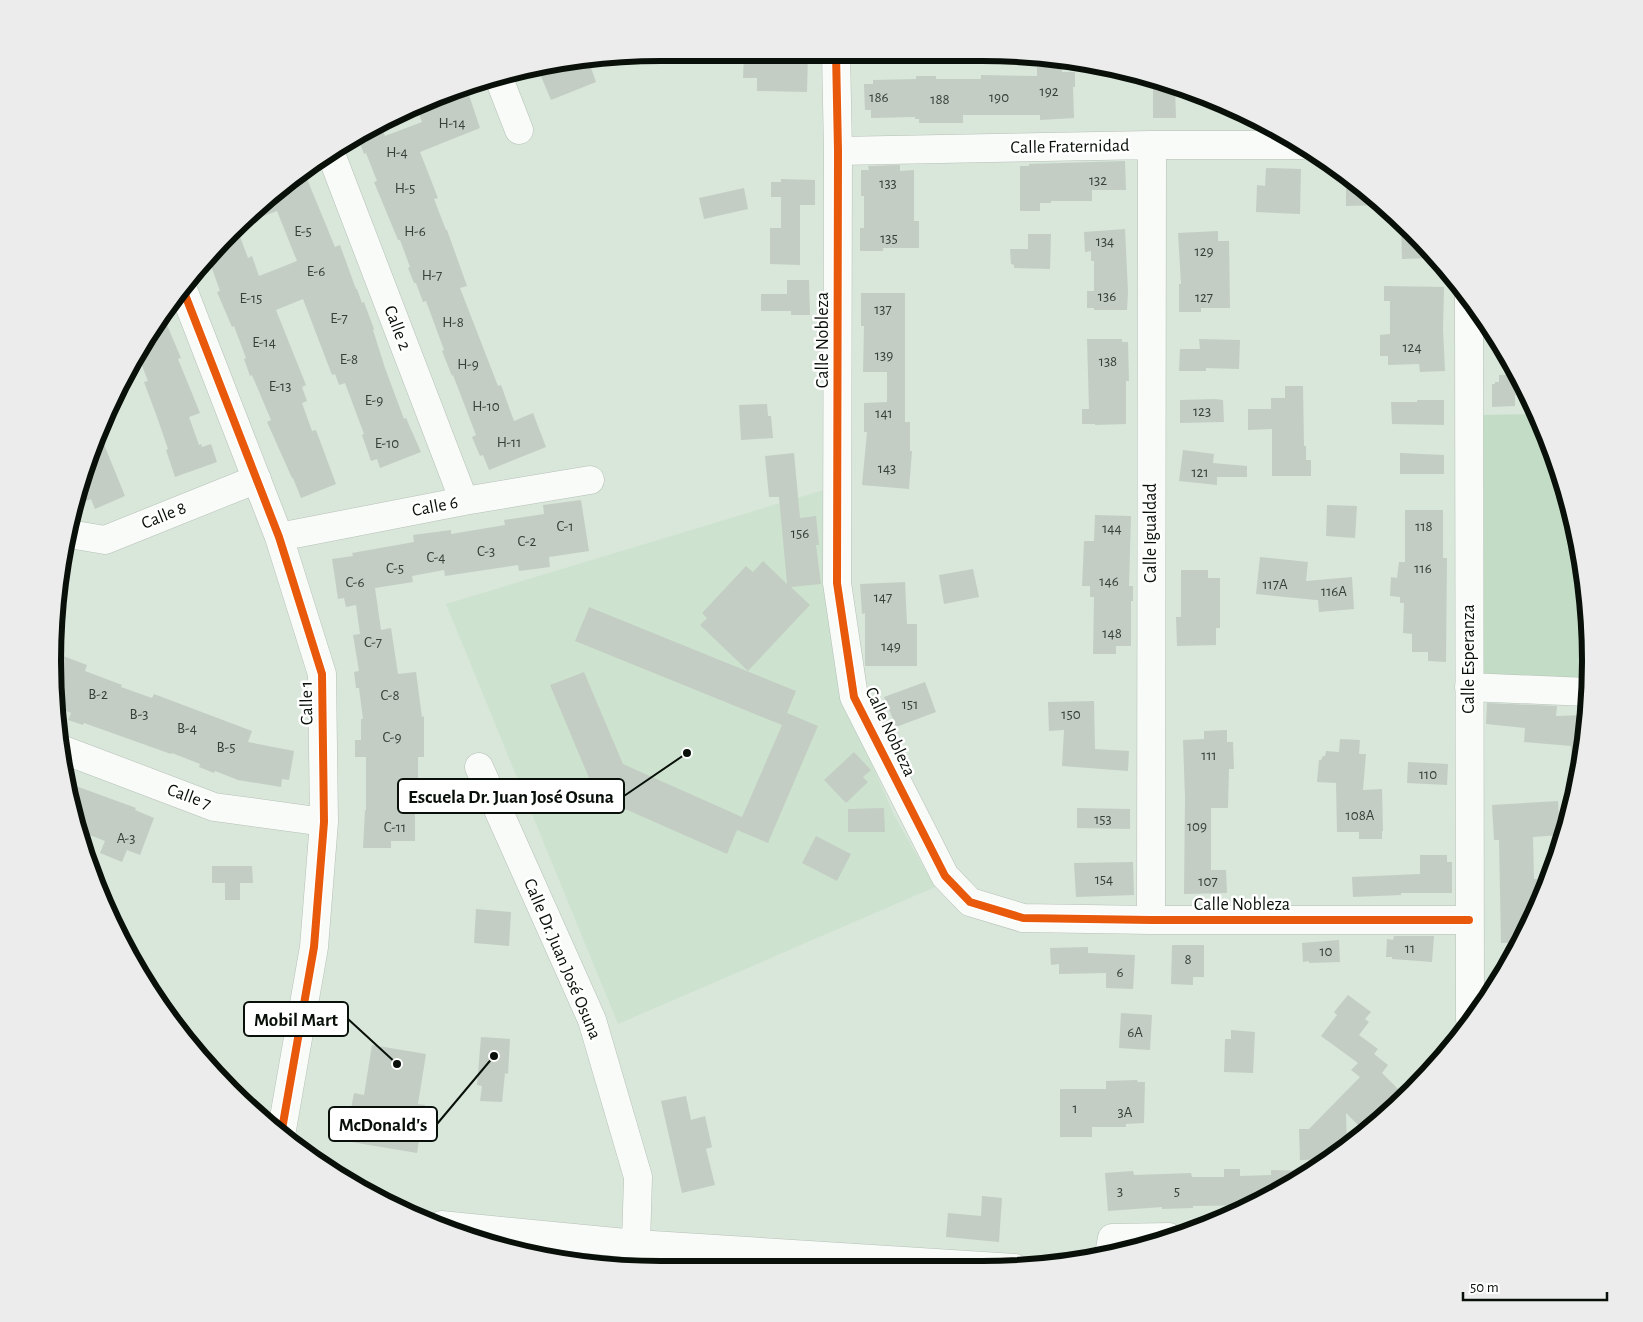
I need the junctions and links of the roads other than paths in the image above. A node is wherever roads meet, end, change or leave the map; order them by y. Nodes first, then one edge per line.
1 (836, 61) edge
2 (501, 83) edge
3 (519, 130) dead end
4 (1152, 145) junction
5 (1287, 145) edge
6 (838, 151) junction
7 (333, 159) edge
8 (185, 296) edge
9 (1469, 311) edge
10 (257, 479) junction
11 (590, 480) dead end
12 (464, 501) junction
13 (75, 535) edge
14 (279, 537) junction
15 (1469, 687) junction
16 (1580, 692) edge
17 (68, 752) edge
18 (479, 767) dead end
19 (324, 822) junction
20 (1151, 920) junction
21 (1469, 920) junction
22 (1470, 1009) edge
23 (282, 1126) edge
24 (463, 1227) edge
25 (1144, 1238) edge
26 (636, 1244) junction
27 (1110, 1246) edge
28 (904, 1261) edge

1 - 6 street, Calle Nobleza
2 - 3 street
4 - 5 street, Calle Fraternidad
4 - 6 street, Calle Fraternidad
4 - 20 street, Calle Igualdad
6 - 20 street, Calle Nobleza
7 - 12 street, Calle 2
8 - 10 street, Calle 1
9 - 15 street, Calle Esperanza
10 - 13 street, Calle 8
10 - 14 street, Calle 1
11 - 12 street, Calle 6
12 - 14 street, Calle 6
14 - 19 street, Calle 1
15 - 16 street
15 - 21 street, Calle Esperanza
17 - 19 street, Calle 7
18 - 26 street, Calle Dr. Juan José Osuna
19 - 23 street, Calle 1
20 - 21 street, Calle Nobleza
21 - 22 street, Calle Esperanza
24 - 26 street
25 - 27 street
26 - 28 street

